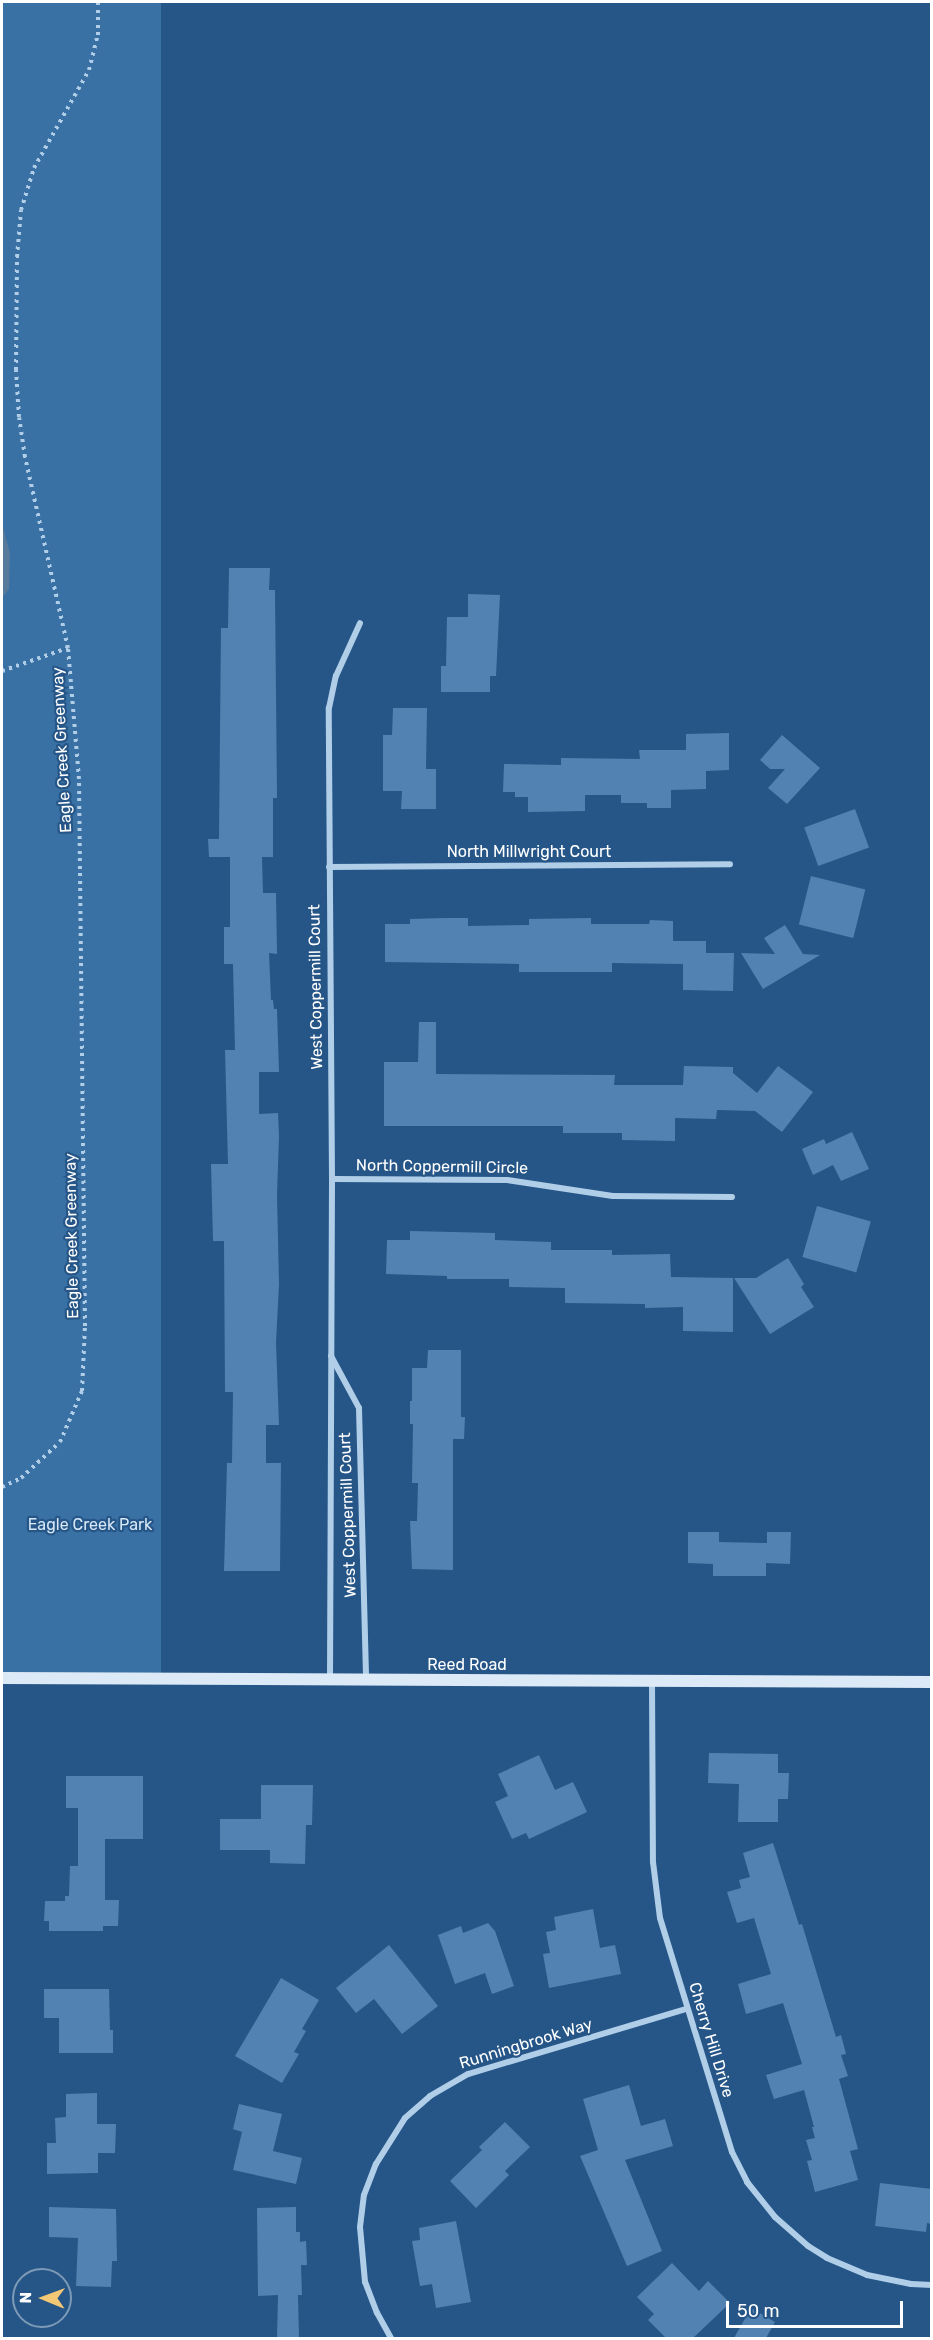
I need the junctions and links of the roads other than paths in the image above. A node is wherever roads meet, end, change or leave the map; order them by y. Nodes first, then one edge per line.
1 (360, 624) dead end
2 (729, 864) dead end
3 (329, 867) junction
4 (332, 1179) junction
5 (732, 1197) dead end
6 (331, 1356) junction
7 (2, 1678) edge
8 (330, 1680) junction
9 (366, 1681) junction
10 (652, 1682) junction
11 (932, 1682) edge
12 (686, 2008) junction
13 (932, 2285) edge
14 (391, 2338) edge

1 - 3 street, West Coppermill Court
2 - 3 street, North Millwright Court
3 - 4 street, West Coppermill Court
4 - 5 street, North Coppermill Circle
4 - 6 street, West Coppermill Court
6 - 8 street, West Coppermill Court
6 - 9 street, West Coppermill Court
7 - 8 main road, Reed Road
8 - 9 main road, Reed Road
9 - 10 main road, Reed Road
10 - 11 main road, Reed Road
10 - 12 street, Cherry Hill Drive
12 - 13 street, Cherry Hill Drive
12 - 14 street, Runningbrook Way

